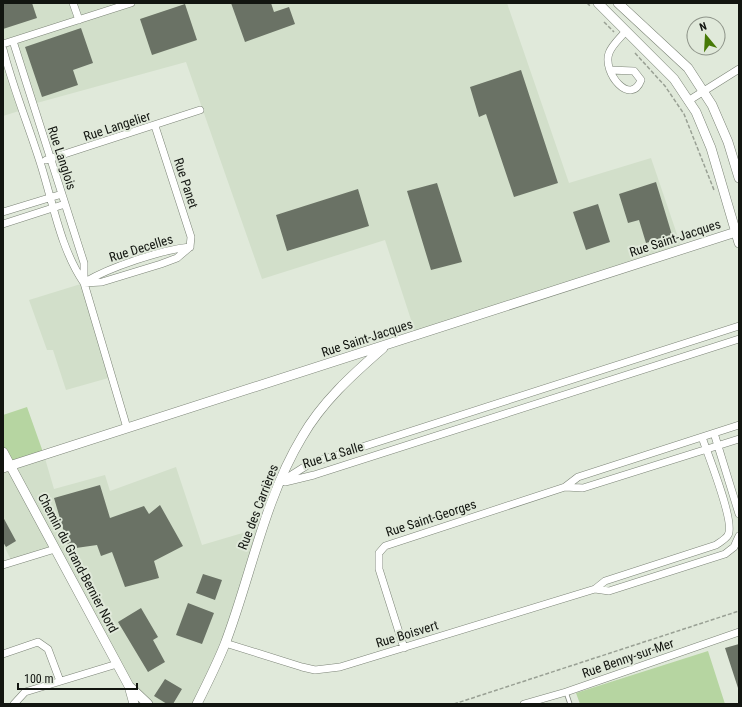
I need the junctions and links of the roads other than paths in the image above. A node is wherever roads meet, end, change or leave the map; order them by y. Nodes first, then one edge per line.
1 (73, 3) edge
2 (131, 3) edge
3 (618, 3) edge
4 (595, 6) edge
5 (79, 20) junction
6 (623, 35) junction
7 (13, 40) junction
8 (3, 44) edge
9 (3, 49) edge
10 (739, 69) edge
11 (610, 70) dead end
12 (702, 90) junction
13 (688, 101) junction
14 (200, 110) dead end
15 (155, 126) junction
16 (50, 159) junction
17 (40, 162) junction
18 (739, 178) edge
19 (62, 194) junction
20 (50, 197) junction
21 (65, 204) junction
22 (54, 208) junction
23 (3, 212) edge
24 (3, 224) edge
25 (737, 231) edge
26 (739, 242) edge
27 (190, 247) junction
28 (84, 283) junction
29 (739, 326) edge
30 (739, 339) edge
31 (385, 346) junction
32 (666, 349) junction
33 (670, 361) junction
34 (546, 387) junction
35 (550, 400) junction
36 (739, 425) edge
37 (127, 428) junction
38 (423, 428) junction
39 (714, 433) junction
40 (702, 437) junction
41 (426, 438) junction
42 (739, 439) edge
43 (717, 446) junction
44 (706, 449) junction
45 (3, 452) edge
46 (7, 467) edge
47 (279, 483) junction
48 (565, 487) junction
49 (739, 514) edge
50 (728, 535) junction
51 (738, 537) edge
52 (55, 549) junction
53 (3, 565) edge
54 (595, 589) junction
55 (739, 632) edge
56 (225, 642) junction
57 (404, 648) junction
58 (3, 654) edge
59 (117, 664) junction
60 (60, 681) junction
61 (129, 686) junction
62 (566, 692) junction
63 (14, 704) edge
64 (134, 704) edge
65 (148, 704) edge
66 (197, 704) edge
67 (524, 704) edge
68 (570, 704) edge

1 - 5 street
2 - 5 street
3 - 12 main road
4 - 6 main road
5 - 7 street
6 - 11 street
6 - 13 main road
7 - 8 street
7 - 16 street, Rue Langlois
9 - 17 street, Rue Langlois
10 - 12 street
12 - 13 street
12 - 18 main road
13 - 25 main road
14 - 15 street, Rue Langelier
15 - 16 street, Rue Langelier
15 - 27 street, Rue Panet
16 - 17 street, Rue Langelier
16 - 19 street, Rue Langlois
17 - 20 street, Rue Langlois
19 - 20 street
19 - 21 street, Rue Langlois
20 - 22 street, Rue Langlois
20 - 23 street
21 - 22 street
21 - 28 street, Rue Langlois
22 - 24 street
22 - 28 street, Rue Langlois
25 - 26 main road
25 - 31 main road, Rue Saint-Jacques
27 - 28 street, Rue Decelles
27 - 28 street, Rue Decelles
28 - 37 street, Rue Langlois
29 - 32 street, Rue La Salle
30 - 33 street, Rue La Salle
31 - 37 main road, Rue Saint-Jacques
31 - 47 main road, Rue des Carrières
32 - 33 street
32 - 34 street, Rue La Salle
33 - 35 street, Rue La Salle
34 - 35 street
34 - 38 street, Rue La Salle
35 - 41 street, Rue La Salle
36 - 39 street, Rue Saint-Georges
37 - 46 main road, Rue Saint-Jacques
38 - 41 street
38 - 47 street, Rue La Salle
39 - 40 street, Rue Saint-Georges
39 - 43 street
40 - 44 street
40 - 48 street, Rue Saint-Georges
41 - 47 street, Rue La Salle
42 - 43 street, Rue Saint-Georges
43 - 44 street, Rue Saint-Georges
43 - 49 street
44 - 48 street, Rue Saint-Georges
44 - 50 street
45 - 46 main road, Chemin du Grand-Bernier Nord
46 - 52 main road, Chemin du Grand-Bernier Nord
47 - 56 main road, Rue des Carrières
48 - 57 street, Rue Saint-Georges
50 - 51 street, Rue Boisvert
50 - 54 street, Rue Boisvert
51 - 54 street, Rue Boisvert
52 - 53 street
52 - 59 main road, Chemin du Grand-Bernier Nord
54 - 57 street, Rue Boisvert
55 - 62 street, Rue Benny-sur-Mer
56 - 57 street, Rue Boisvert
56 - 66 main road, Rue des Carrières
58 - 60 street
59 - 60 street
59 - 61 main road, Chemin du Grand-Bernier Nord
60 - 63 street
61 - 64 main road, Chemin du Grand-Bernier Nord
61 - 65 main road, Chemin du Grand-Bernier Nord
62 - 67 street, Rue Benny-sur-Mer
62 - 68 lane

